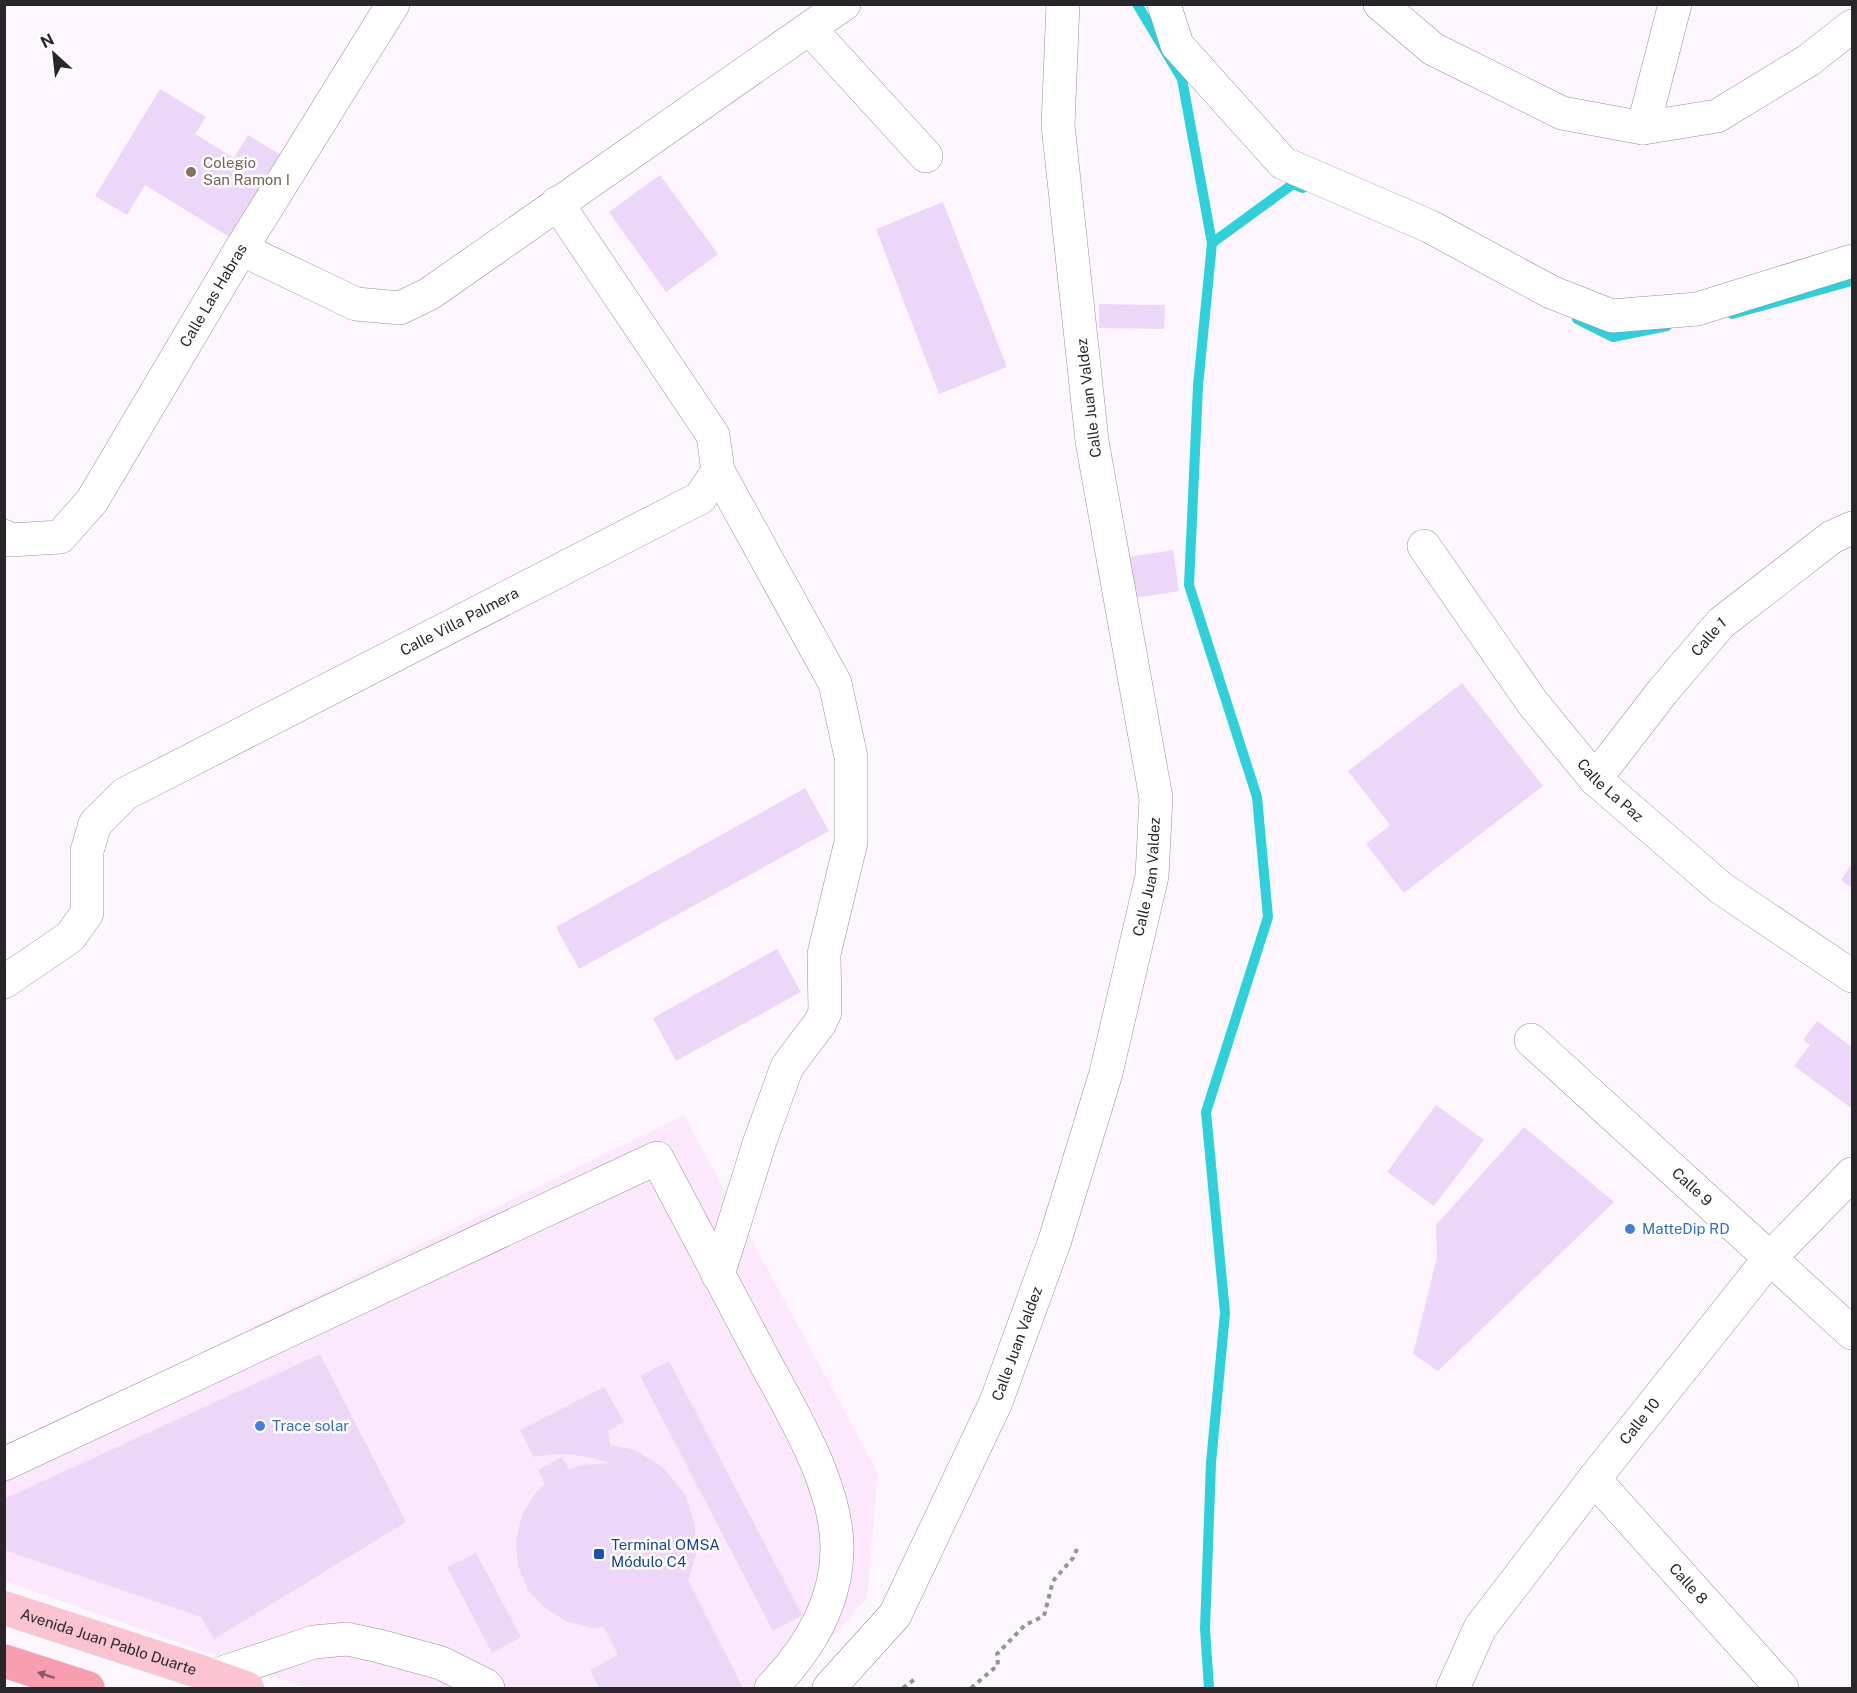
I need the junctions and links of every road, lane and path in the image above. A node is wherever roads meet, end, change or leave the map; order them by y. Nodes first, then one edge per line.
1 (393, 4) edge
2 (844, 4) edge
3 (1063, 4) edge
4 (1164, 4) edge
5 (1380, 4) edge
6 (1675, 4) edge
7 (1852, 26) edge
8 (810, 28) junction
9 (1643, 129) junction
10 (927, 156) dead end
11 (557, 203) junction
12 (241, 249) junction
13 (1852, 261) edge
14 (718, 471) junction
15 (1852, 528) edge
16 (4, 536) edge
17 (1424, 546) dead end
18 (1595, 779) junction
19 (1852, 976) edge
20 (4, 982) edge
21 (1531, 1040) dead end
22 (1852, 1174) edge
23 (1769, 1258) junction
24 (718, 1275) junction
25 (1852, 1334) edge
26 (4, 1464) edge
27 (1594, 1479) junction
28 (1077, 1549) dead end
29 (4, 1608) edge
30 (4, 1661) edge
31 (213, 1676) junction
32 (915, 1679) dead end
33 (88, 1689) edge
34 (247, 1689) edge
35 (488, 1689) edge
36 (771, 1689) edge
37 (830, 1689) edge
38 (903, 1689) edge
39 (972, 1689) edge
40 (1453, 1689) edge
41 (1782, 1689) edge

1 - 12 street, Calle Las Habras
2 - 8 street
3 - 37 street, Calle Juan Valdez
4 - 13 street
5 - 9 street
6 - 9 street
7 - 9 street
8 - 10 street
8 - 11 street
11 - 12 street
11 - 14 street
12 - 16 street, Calle Las Habras
14 - 20 street, Calle Villa Palmera
14 - 24 street
15 - 18 street, Calle 1
17 - 18 street, Calle La Paz
18 - 19 street, Calle La Paz
21 - 23 street, Calle 9
22 - 23 street, Calle 10
23 - 25 street, Calle 9
23 - 27 street, Calle 10
24 - 26 street
24 - 36 street
27 - 40 street, Calle 10
27 - 41 street, Calle 8
28 - 39 path
29 - 31 main road, Avenida Juan Pablo Duarte
33 -> 30 highway
31 - 34 main road, Avenida Juan Pablo Duarte
31 - 35 street
32 - 38 path

